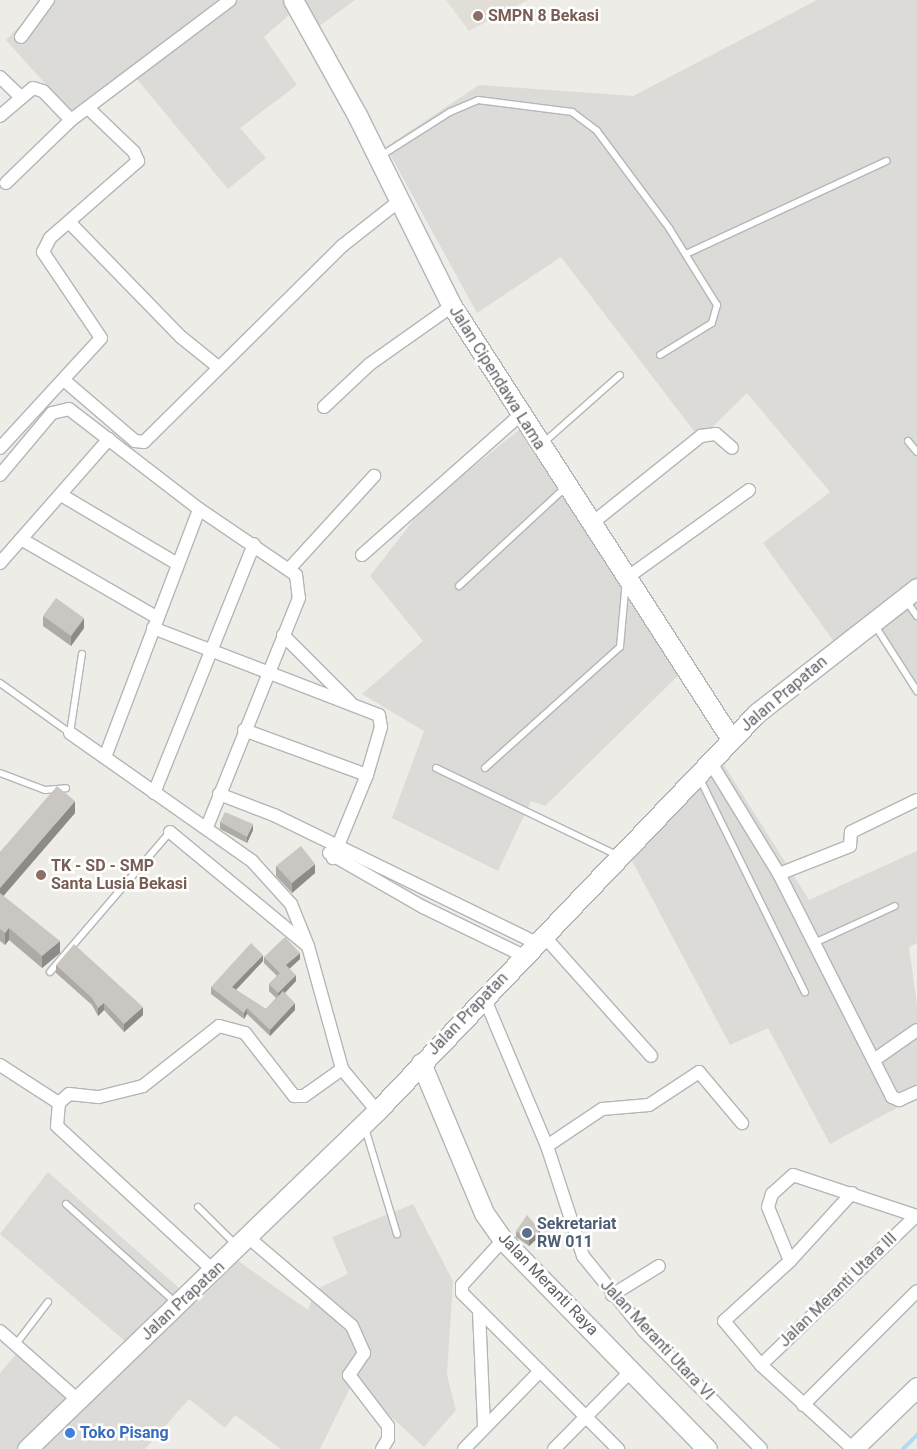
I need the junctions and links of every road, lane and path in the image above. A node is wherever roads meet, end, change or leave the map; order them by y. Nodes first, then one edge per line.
1 (48, 0) edge
2 (230, 0) edge
3 (293, 0) edge
4 (21, 37) dead end
5 (0, 77) edge
6 (21, 97) junction
7 (89, 109) junction
8 (0, 116) edge
9 (70, 120) junction
10 (378, 158) junction
11 (886, 161) dead end
12 (6, 183) dead end
13 (398, 202) junction
14 (69, 222) junction
15 (686, 254) junction
16 (452, 306) junction
17 (660, 356) dead end
18 (218, 367) junction
19 (620, 375) dead end
20 (65, 381) junction
21 (324, 407) dead end
22 (519, 416) junction
23 (109, 439) junction
24 (908, 441) dead end
25 (539, 447) junction
26 (0, 448) edge
27 (732, 448) dead end
28 (917, 452) edge
29 (0, 475) edge
30 (374, 476) dead end
31 (566, 487) junction
32 (749, 490) dead end
33 (63, 496) junction
34 (199, 509) junction
35 (591, 524) junction
36 (21, 539) junction
37 (254, 544) junction
38 (362, 555) dead end
39 (0, 563) edge
40 (176, 563) junction
41 (290, 568) junction
42 (628, 577) junction
43 (459, 586) dead end
44 (911, 593) edge
45 (917, 616) edge
46 (873, 622) junction
47 (155, 623) junction
48 (283, 635) junction
49 (211, 652) junction
50 (82, 654) dead end
51 (267, 672) junction
52 (0, 683) edge
53 (917, 691) edge
54 (353, 704) junction
55 (244, 730) junction
56 (70, 733) junction
57 (731, 739) junction
58 (105, 757) junction
59 (436, 768) dead end
60 (485, 768) dead end
61 (705, 769) junction
62 (0, 773) edge
63 (367, 775) junction
64 (66, 788) dead end
65 (154, 793) junction
66 (219, 794) junction
67 (917, 800) edge
68 (207, 827) junction
69 (170, 832) joint
70 (336, 852) junction
71 (621, 857) junction
72 (778, 874) junction
73 (430, 892) junction
74 (895, 906) dead end
75 (422, 908) junction
76 (811, 944) junction
77 (534, 945) junction
78 (308, 946) junction
79 (50, 972) dead end
80 (805, 992) dead end
81 (484, 997) junction
82 (917, 1030) edge
83 (650, 1056) dead end
84 (874, 1060) junction
85 (421, 1063) junction
86 (0, 1065) edge
87 (342, 1069) junction
88 (917, 1092) edge
89 (59, 1103) junction
90 (370, 1118) junction
91 (742, 1123) dead end
92 (547, 1146) junction
93 (852, 1193) junction
94 (66, 1204) dead end
95 (198, 1207) dead end
96 (917, 1216) edge
97 (397, 1234) dead end
98 (503, 1240) junction
99 (244, 1243) junction
100 (790, 1261) junction
101 (659, 1266) dead end
102 (215, 1272) junction
103 (917, 1291) edge
104 (612, 1296) junction
105 (48, 1302) dead end
106 (178, 1305) junction
107 (479, 1311) junction
108 (0, 1331) edge
109 (16, 1344) junction
110 (761, 1365) junction
111 (632, 1370) junction
112 (540, 1371) junction
113 (917, 1387) edge
114 (78, 1400) junction
115 (804, 1405) junction
116 (585, 1417) junction
117 (484, 1426) junction
118 (27, 1449) edge
119 (382, 1449) edge
120 (464, 1449) edge
121 (554, 1449) edge
122 (618, 1449) edge
123 (707, 1449) edge
124 (761, 1449) edge
125 (853, 1449) edge

1 - 4 street
2 - 7 street
3 - 10 street, Jalan Cipendawa Lama
5 - 6 street
6 - 8 street
6 - 9 street
7 - 9 street
7 - 14 street
9 - 12 street
10 - 13 street, Jalan Cipendawa Lama
10 - 15 lane
11 - 15 lane
13 - 16 street, Jalan Cipendawa Lama
13 - 18 street
14 - 18 street
14 - 20 street
15 - 17 lane
16 - 21 street
16 - 22 street, Jalan Cipendawa Lama
18 - 20 street
19 - 25 lane
20 - 26 street
22 - 25 street, Jalan Cipendawa Lama
22 - 38 street
23 - 29 street
23 - 33 street
23 - 34 street
24 - 28 lane
25 - 31 street, Jalan Cipendawa Lama
27 - 35 street
30 - 41 street
31 - 35 street, Jalan Cipendawa Lama
31 - 43 lane
32 - 42 street
33 - 36 street
33 - 40 street
34 - 37 street
34 - 40 street
35 - 42 street, Jalan Cipendawa Lama
36 - 39 street
36 - 47 street
37 - 41 street
37 - 49 street
40 - 47 street
41 - 48 street
42 - 57 street, Jalan Cipendawa Lama
42 - 60 lane
44 - 45 lane
44 - 46 street, Jalan Prapatan
46 - 53 lane
46 - 57 street, Jalan Prapatan
47 - 49 street
47 - 58 street
48 - 51 street
48 - 54 street
49 - 51 street
49 - 65 street
50 - 56 lane
51 - 54 street
51 - 55 street
52 - 56 lane
54 - 63 street
55 - 63 street
55 - 66 street
56 - 58 street
57 - 61 street, Jalan Prapatan
58 - 65 street
59 - 71 lane
61 - 71 street, Jalan Prapatan
61 - 72 street
61 - 80 lane
62 - 64 lane
63 - 70 street
65 - 68 street
66 - 68 street
66 - 70 street
67 - 72 street
68 - 78 street
69 - 78 street
69 - 79 lane
70 - 73 street
70 - 75 street
71 - 77 street, Jalan Prapatan
72 - 76 street
73 - 75 street
73 - 77 street
74 - 76 lane
75 - 77 street
76 - 84 street
77 - 81 street, Jalan Prapatan
77 - 83 street
78 - 87 street
81 - 85 street, Jalan Prapatan
81 - 92 street, Jalan Meranti Utara VI
82 - 84 street
84 - 88 street
85 - 90 street, Jalan Prapatan
85 - 98 street, Jalan Meranti Raya
86 - 89 street
87 - 89 street
87 - 90 street
89 - 102 street
90 - 97 lane
90 - 99 street, Jalan Prapatan
91 - 92 street
92 - 104 street, Jalan Meranti Utara VI
93 - 96 street
93 - 100 street
93 - 100 street
94 - 106 lane
95 - 99 lane
96 - 110 street, Jalan Meranti Utara III
98 - 107 street
98 - 111 street, Jalan Meranti Raya
99 - 102 street, Jalan Prapatan
99 - 119 street
100 - 110 street
101 - 104 street
102 - 106 street, Jalan Prapatan
103 - 115 street
104 - 124 street, Jalan Meranti Utara VI
105 - 109 lane
106 - 114 street, Jalan Prapatan
107 - 112 street
107 - 117 street
108 - 109 street
109 - 114 street
110 - 115 street
111 - 116 street
111 - 123 street, Jalan Meranti Raya
112 - 116 street
112 - 117 street
113 - 125 street
114 - 118 street, Jalan Prapatan
115 - 125 street
116 - 121 street
116 - 122 street
117 - 120 street

